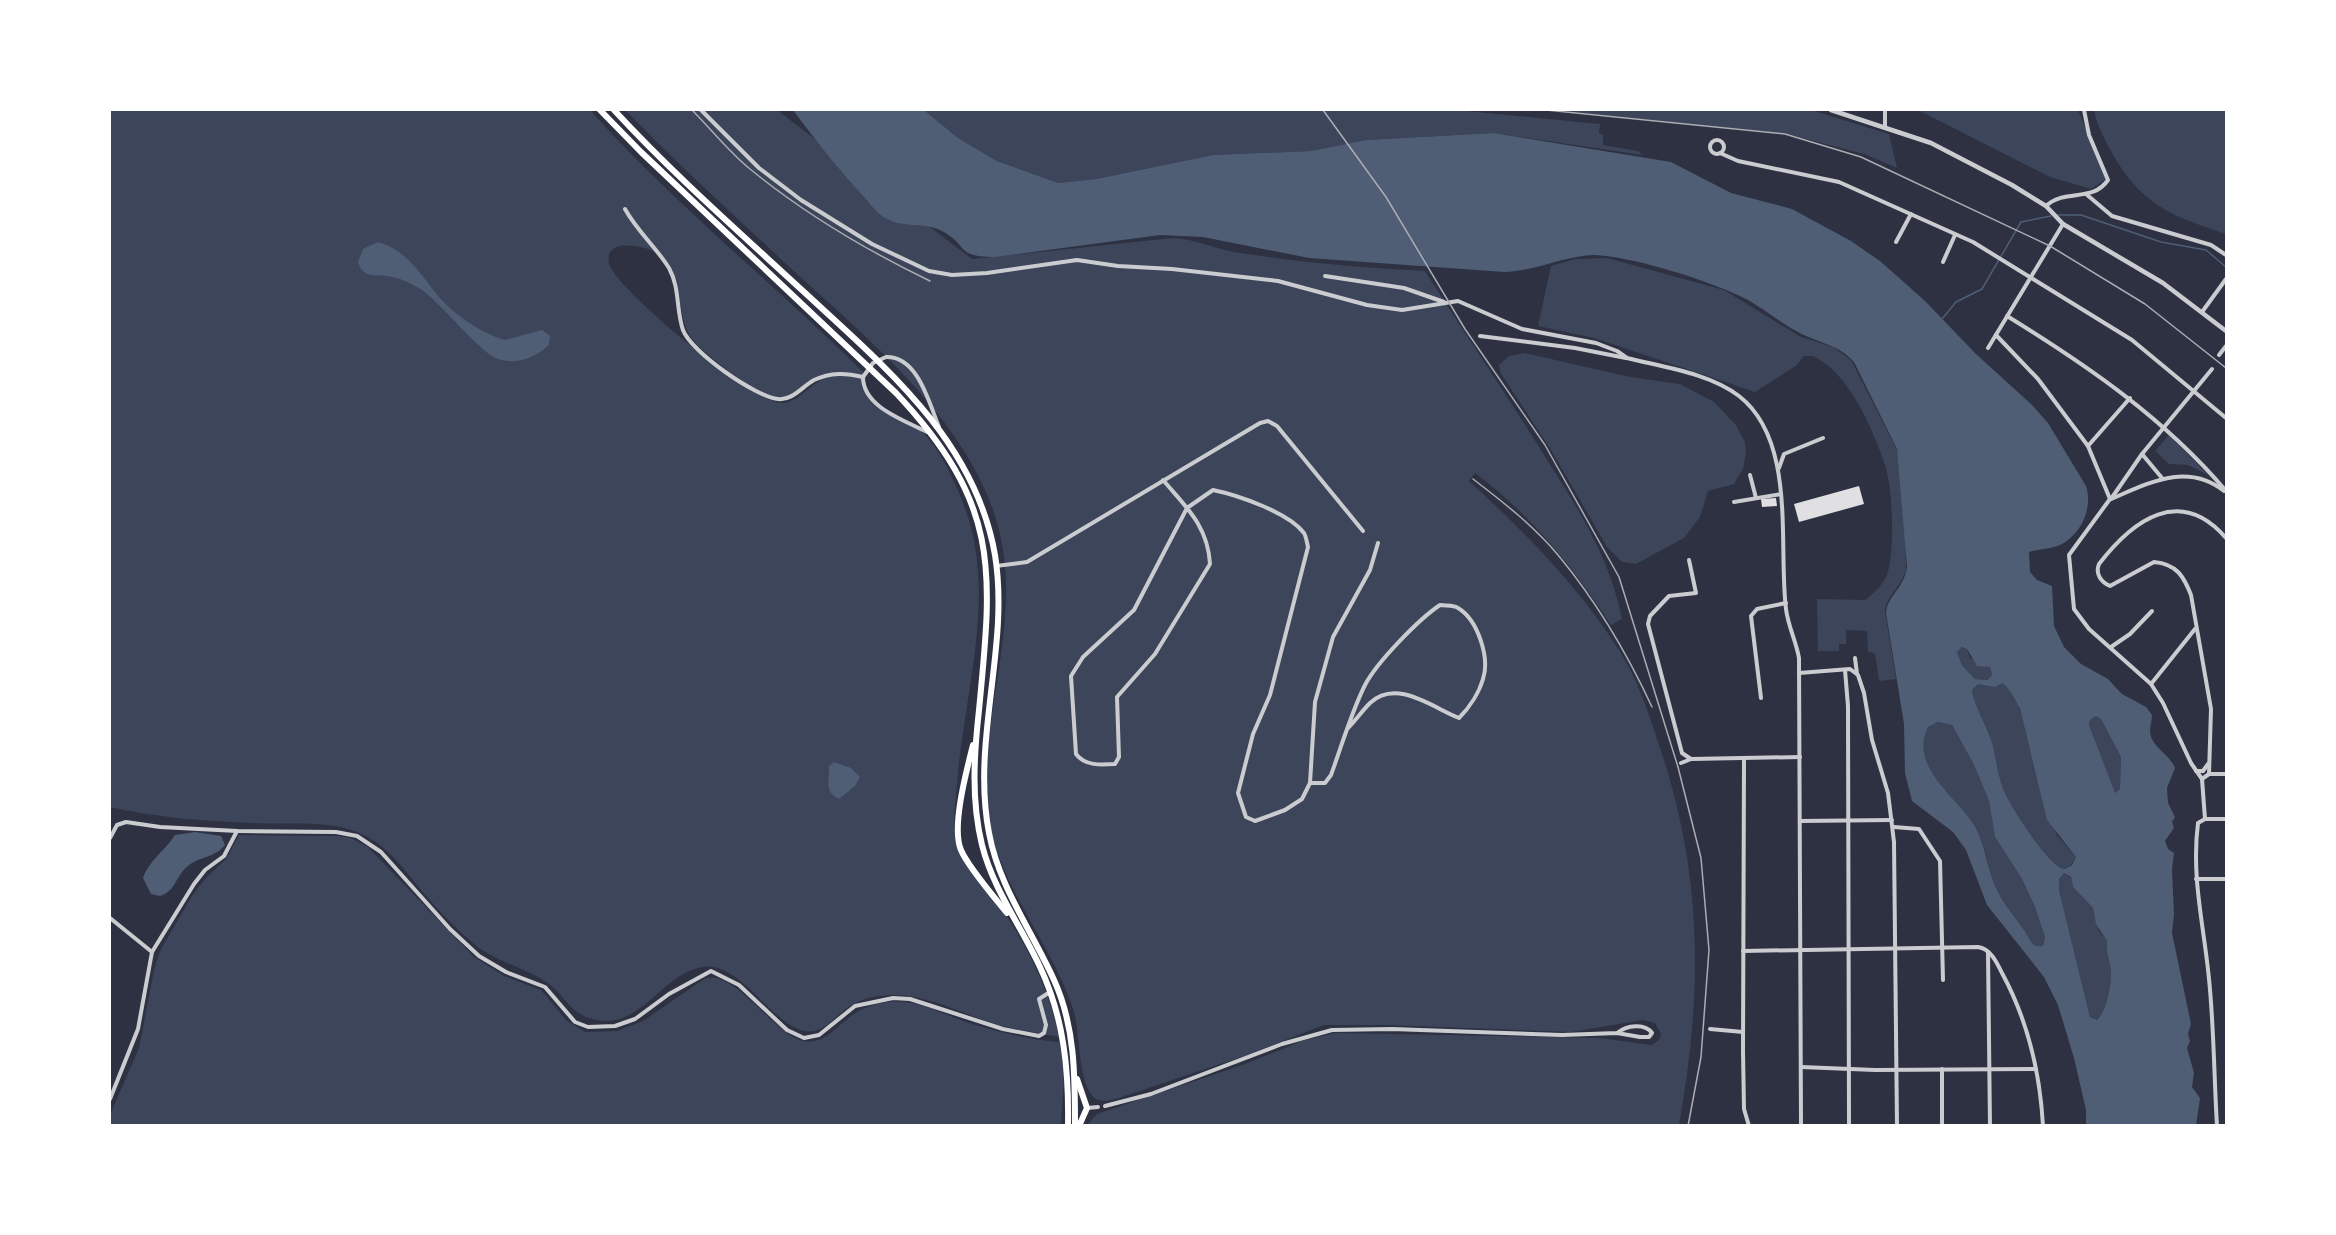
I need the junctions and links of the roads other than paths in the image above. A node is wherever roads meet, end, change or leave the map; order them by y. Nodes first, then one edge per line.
1 (600, 110) edge
2 (614, 110) edge
3 (701, 110) edge
4 (1831, 110) edge
5 (1885, 110) edge
6 (2084, 110) edge
7 (1885, 127) junction
8 (1720, 153) dead end
9 (2086, 194) junction
10 (2047, 207) junction
11 (625, 209) dead end
12 (1911, 214) junction
13 (2062, 223) junction
14 (1955, 234) junction
15 (1896, 242) dead end
16 (2226, 255) edge
17 (1943, 262) dead end
18 (1325, 276) dead end
19 (2031, 278) junction
20 (2226, 279) edge
21 (1444, 302) junction
22 (2202, 312) junction
23 (2007, 316) junction
24 (2226, 332) edge
25 (1996, 335) junction
26 (1480, 336) dead end
27 (2226, 346) edge
28 (1988, 348) dead end
29 (2219, 355) dead end
30 (1627, 358) junction
31 (2212, 369) dead end
32 (863, 377) junction
33 (2195, 392) junction
34 (2130, 398) junction
35 (2226, 418) edge
36 (2165, 426) junction
37 (940, 428) junction
38 (934, 435) junction
39 (1823, 438) dead end
40 (2088, 446) junction
41 (2142, 454) junction
42 (1750, 475) dead end
43 (1779, 475) junction
44 (2162, 478) junction
45 (1163, 480) junction
46 (2226, 492) edge
47 (1781, 494) junction
48 (1756, 498) junction
49 (2110, 499) junction
50 (1734, 502) dead end
51 (1187, 508) junction
52 (1363, 531) dead end
53 (2226, 538) edge
54 (1378, 543) dead end
55 (1689, 560) dead end
56 (996, 566) junction
57 (1786, 603) junction
58 (2152, 611) dead end
59 (2196, 629) junction
60 (2111, 647) junction
61 (1855, 658) dead end
62 (1848, 670) junction
63 (1799, 673) junction
64 (1858, 675) junction
65 (2151, 684) junction
66 (1761, 698) dead end
67 (1348, 728) junction
68 (977, 730) junction
69 (1800, 757) junction
70 (1744, 758) junction
71 (1691, 759) junction
72 (1681, 763) dead end
73 (2208, 764) junction
74 (2195, 771) junction
75 (2209, 774) junction
76 (2226, 774) edge
77 (2202, 779) junction
78 (1310, 783) junction
79 (2202, 808) junction
80 (2205, 819) junction
81 (2226, 819) edge
82 (1892, 820) junction
83 (1801, 821) junction
84 (1847, 821) junction
85 (2199, 821) junction
86 (1894, 826) junction
87 (237, 831) junction
88 (110, 838) edge
89 (2196, 879) junction
90 (2226, 879) edge
91 (110, 918) edge
92 (1019, 927) junction
93 (1849, 948) junction
94 (1894, 948) junction
95 (1942, 948) junction
96 (1801, 949) junction
97 (1743, 951) junction
98 (1988, 951) junction
99 (152, 952) junction
100 (1943, 980) dead end
101 (1050, 992) junction
102 (1710, 1029) dead end
103 (1743, 1032) junction
104 (1617, 1033) junction
105 (1801, 1067) junction
106 (1942, 1069) junction
107 (1989, 1069) junction
108 (2036, 1069) junction
109 (1848, 1070) junction
110 (1897, 1070) junction
111 (1075, 1074) junction
112 (110, 1099) edge
113 (1105, 1106) dead end
114 (1098, 1107) dead end
115 (1087, 1108) junction
116 (1068, 1125) edge
117 (1077, 1125) edge
118 (1749, 1125) edge
119 (1801, 1125) edge
120 (1849, 1125) edge
121 (1897, 1125) edge
122 (1942, 1125) edge
123 (1990, 1125) edge
124 (2043, 1125) edge
125 (2217, 1125) edge

1 - 38 highway
2 - 37 highway
3 - 21 street
4 - 7 street
5 - 7 street
6 - 9 street
7 - 10 street
8 - 12 street
9 - 10 street
9 - 16 street
10 - 13 street
11 - 32 street
12 - 14 street
12 - 15 street
13 - 19 street
13 - 22 street
14 - 17 street
14 - 19 street
18 - 21 street
19 - 23 street
19 - 33 street
20 - 22 street
21 - 30 street
22 - 24 street
23 - 25 street
23 - 34 street
25 - 28 street
25 - 40 street
26 - 30 street
27 - 29 street
30 - 43 street
31 - 33 street
32 - 37 street
32 - 38 street
33 - 35 street
33 - 36 street
34 - 36 street
34 - 40 street
36 - 41 street
36 - 46 street
37 - 56 highway
38 - 68 highway
39 - 43 street
40 - 49 street
41 - 44 street
41 - 49 street
42 - 48 street
43 - 47 street
44 - 46 street
44 - 49 street
45 - 51 street
45 - 52 street
45 - 56 street
47 - 48 street
47 - 57 street
48 - 50 street
49 - 60 street
51 - 51 street
51 - 78 street
53 - 59 street
54 - 78 street
55 - 71 street
56 - 111 highway
57 - 63 street
57 - 66 street
58 - 60 street
59 - 65 street
59 - 73 street
60 - 65 street
61 - 64 street
62 - 63 street
62 - 64 street
62 - 84 street
63 - 69 street
64 - 82 street
65 - 74 street
67 - 67 street
67 - 78 street
68 - 92 highway
68 - 92 highway
69 - 70 street
69 - 83 street
70 - 71 street
70 - 97 street
71 - 72 street
73 - 74 street
73 - 75 street
74 - 77 street
75 - 76 street
75 - 77 street
77 - 79 street
79 - 80 street
79 - 85 street
80 - 81 street
80 - 85 street
82 - 84 street
82 - 86 street
83 - 84 street
83 - 96 street
84 - 93 street
85 - 89 street
86 - 94 street
86 - 95 street
87 - 88 street
87 - 99 street
87 - 101 street
89 - 90 street
89 - 125 street
91 - 99 street
92 - 101 highway
93 - 94 street
93 - 96 street
93 - 109 street
94 - 95 street
94 - 110 street
95 - 98 street
95 - 100 street
96 - 97 street
96 - 105 street
97 - 103 street
98 - 107 street
98 - 108 street
99 - 112 street
101 - 116 highway
102 - 103 street
103 - 118 street
104 - 104 street
104 - 113 street
105 - 109 street
105 - 119 street
106 - 107 street
106 - 110 street
106 - 122 street
107 - 108 street
107 - 123 street
108 - 124 street
109 - 110 street
109 - 120 street
110 - 121 street
111 - 115 highway
111 - 117 highway
114 - 115 street
115 - 117 highway

